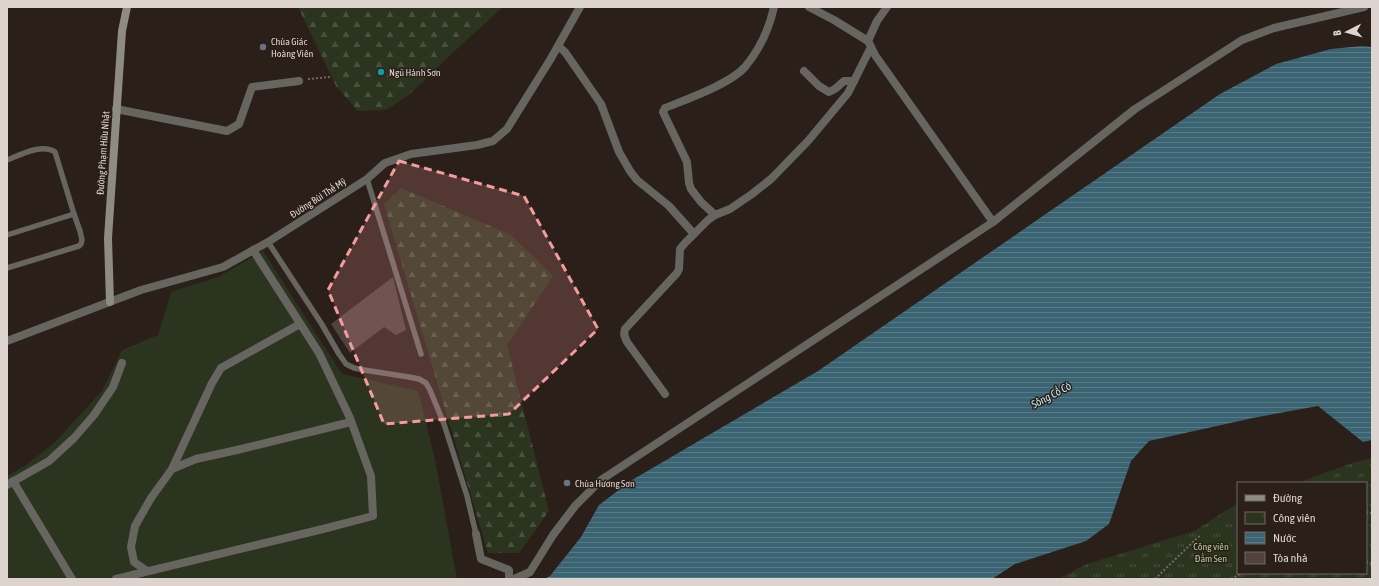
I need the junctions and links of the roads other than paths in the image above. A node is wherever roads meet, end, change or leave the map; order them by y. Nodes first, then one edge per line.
1 (127, 7) edge
2 (580, 7) edge
3 (774, 7) edge
4 (809, 7) edge
5 (887, 7) edge
6 (1364, 7) edge
7 (870, 44) junction
8 (558, 46) junction
9 (804, 71) dead end
10 (299, 81) dead end
11 (854, 81) junction
12 (116, 109) junction
13 (7, 160) edge
14 (367, 179) junction
15 (74, 214) junction
16 (715, 215) junction
17 (993, 222) junction
18 (694, 234) junction
19 (7, 235) edge
20 (268, 242) junction
21 (253, 250) junction
22 (7, 268) edge
23 (110, 302) junction
24 (300, 324) junction
25 (7, 341) edge
26 (421, 354) dead end
27 (122, 363) dead end
28 (665, 394) dead end
29 (351, 422) junction
30 (172, 469) junction
31 (10, 483) edge
32 (476, 534) joint
33 (147, 572) junction
34 (72, 579) edge
35 (116, 579) edge
36 (509, 579) edge
37 (514, 579) edge

1 - 12 street, Đường Phạm Hữu Nhật
2 - 8 street, Đường Bùi Thế Mỹ
3 - 16 street
4 - 7 street
5 - 7 street
6 - 17 street
7 - 11 street
7 - 17 street
8 - 14 street, Đường Bùi Thế Mỹ
8 - 18 street
9 - 11 street
10 - 12 street
11 - 16 street
12 - 23 street, Đường Phạm Hữu Nhật
13 - 15 lane
14 - 20 street, Đường Bùi Thế Mỹ
14 - 26 lane
15 - 19 lane
15 - 22 lane
16 - 18 street
17 - 37 street
18 - 28 street
20 - 21 street, Đường Bùi Thế Mỹ
20 - 32 lane
21 - 23 street, Đường Bùi Thế Mỹ
21 - 24 street
23 - 25 street, Đường Bùi Thế Mỹ
24 - 29 street
24 - 30 street
27 - 31 street
29 - 30 street
29 - 33 street
30 - 33 street
31 - 34 street
32 - 36 street
33 - 35 street

